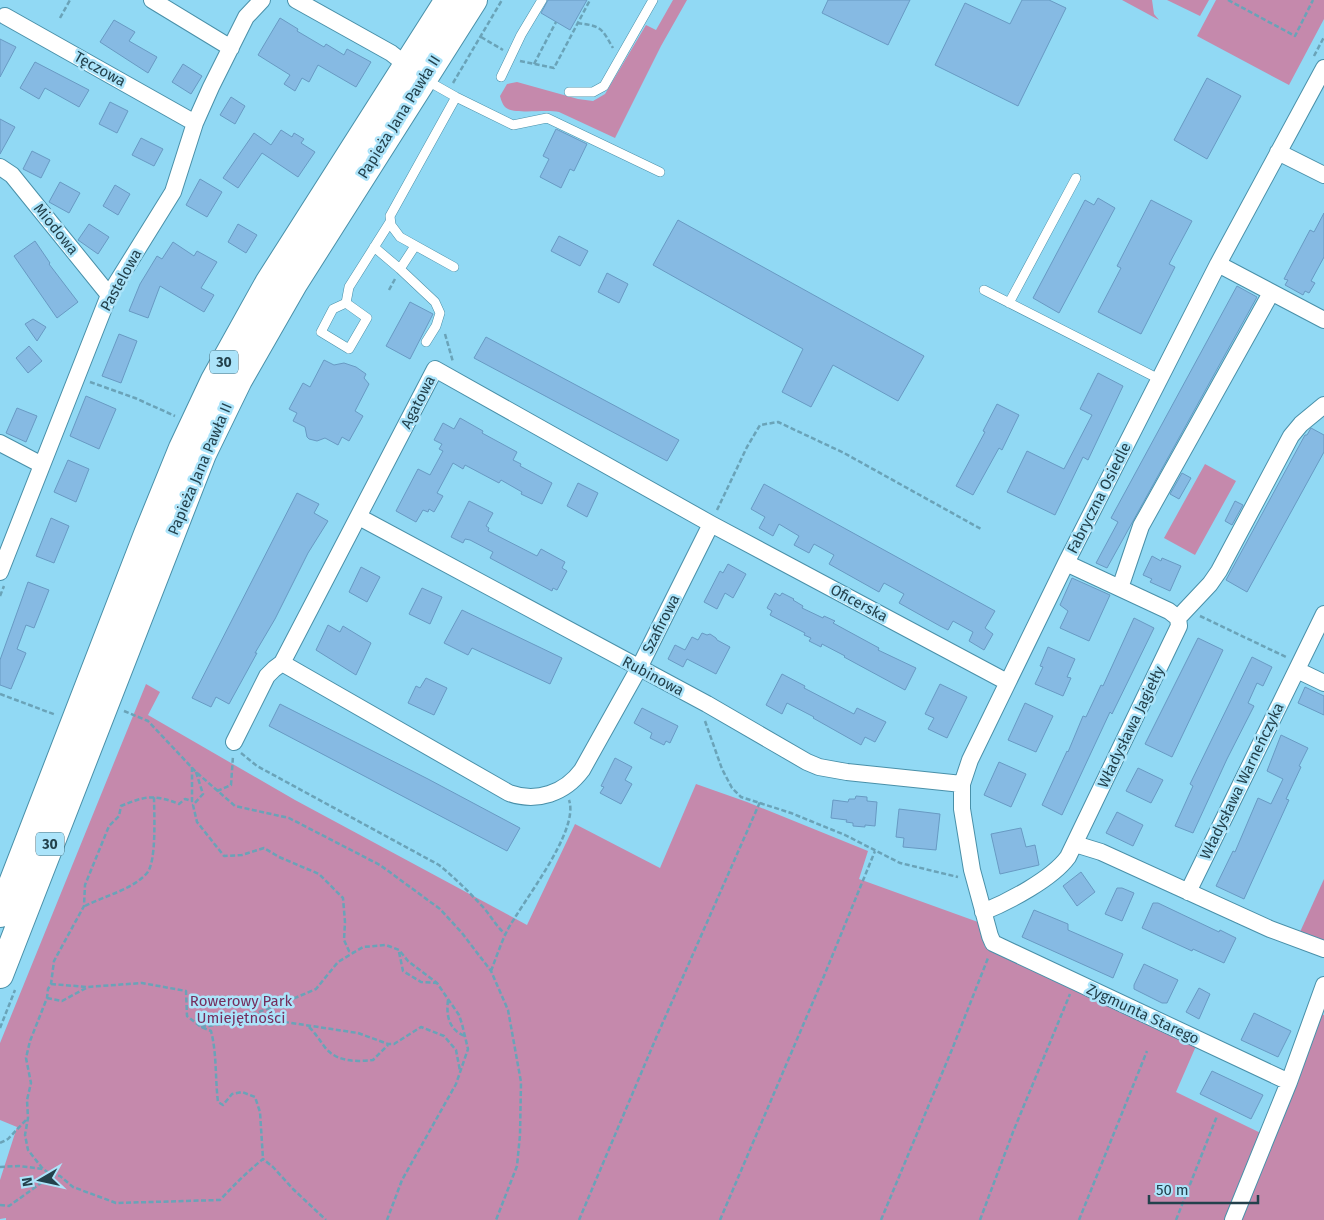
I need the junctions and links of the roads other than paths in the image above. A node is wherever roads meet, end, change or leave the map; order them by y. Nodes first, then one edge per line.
1 (152, 0) edge
2 (262, 0) edge
3 (296, 0) edge
4 (448, 0) edge
5 (474, 0) edge
6 (542, 0) edge
7 (653, 0) edge
8 (5, 16) dead end
9 (231, 48) junction
10 (1324, 68) edge
11 (415, 72) junction
12 (502, 77) dead end
13 (569, 92) dead end
14 (452, 95) junction
15 (195, 123) junction
16 (1278, 152) junction
17 (0, 167) edge
18 (660, 172) dead end
19 (1324, 175) edge
20 (1076, 178) dead end
21 (390, 222) junction
22 (415, 246) junction
23 (374, 247) junction
24 (1218, 264) junction
25 (454, 267) dead end
26 (400, 269) junction
27 (984, 290) dead end
28 (1271, 292) junction
29 (109, 294) junction
30 (346, 303) junction
31 (1009, 303) junction
32 (1324, 320) edge
33 (426, 342) dead end
34 (1160, 379) junction
35 (1324, 405) edge
36 (0, 443) edge
37 (42, 465) junction
38 (359, 517) junction
39 (711, 524) junction
40 (1066, 563) junction
41 (4, 575) edge
42 (1120, 588) junction
43 (1182, 614) junction
44 (1324, 614) edge
45 (282, 663) junction
46 (639, 668) junction
47 (1297, 670) junction
48 (1007, 682) junction
49 (1324, 683) edge
50 (234, 742) road end
51 (962, 784) junction
52 (1075, 844) junction
53 (1188, 892) junction
54 (983, 912) junction
55 (0, 914) edge
56 (995, 944) joint
57 (1324, 949) edge
58 (0, 975) edge
59 (1324, 985) edge
60 (1289, 1082) junction
61 (1233, 1220) edge

1 - 9 street
2 - 9 street, Pastelowa
3 - 11 street
4 - 11 main road, Papieża Jana Pawła II / 30
5 - 11 main road, Papieża Jana Pawła II / 30
6 - 12 lane
7 - 13 lane
8 - 15 street, Tęczowa
9 - 15 street, Pastelowa
10 - 16 street, Fabryczna Osiedle
11 - 14 lane
11 - 55 main road, Papieża Jana Pawła II / 30
11 - 58 main road, Papieża Jana Pawła II / 30
14 - 18 lane
14 - 21 lane
15 - 29 street, Pastelowa
16 - 19 street
16 - 24 street, Fabryczna Osiedle
17 - 29 street, Miodowa
20 - 31 lane
21 - 22 lane
21 - 23 lane
22 - 25 lane
22 - 26 lane
23 - 26 lane
23 - 30 lane
24 - 28 street
24 - 34 street, Fabryczna Osiedle
26 - 33 lane
27 - 31 lane
28 - 32 street
28 - 42 street
29 - 37 street, Pastelowa
30 - 30 lane
31 - 34 lane
34 - 40 street, Fabryczna Osiedle
35 - 43 street
36 - 37 street
37 - 41 street, Pastelowa
38 - 39 street, Agatowa
38 - 45 street, Agatowa
38 - 46 street, Rubinowa
39 - 46 street, Szafirowa
39 - 48 street, Oficerska
40 - 42 street
40 - 48 street, Fabryczna Osiedle
42 - 43 street
43 - 52 street, Władysława Jagiełły
44 - 47 street, Władysława Warneńczyka
45 - 46 street, Szafirowa
45 - 50 street, Agatowa
46 - 51 street, Rubinowa
47 - 49 street
47 - 53 street, Władysława Warneńczyka
48 - 51 street, Fabryczna Osiedle
51 - 54 street, Fabryczna Osiedle
52 - 53 street
52 - 54 street, Władysława Jagiełły
53 - 57 street
54 - 56 street, Fabryczna Osiedle
56 - 60 street, Zygmunta Starego
59 - 60 street
60 - 61 street

